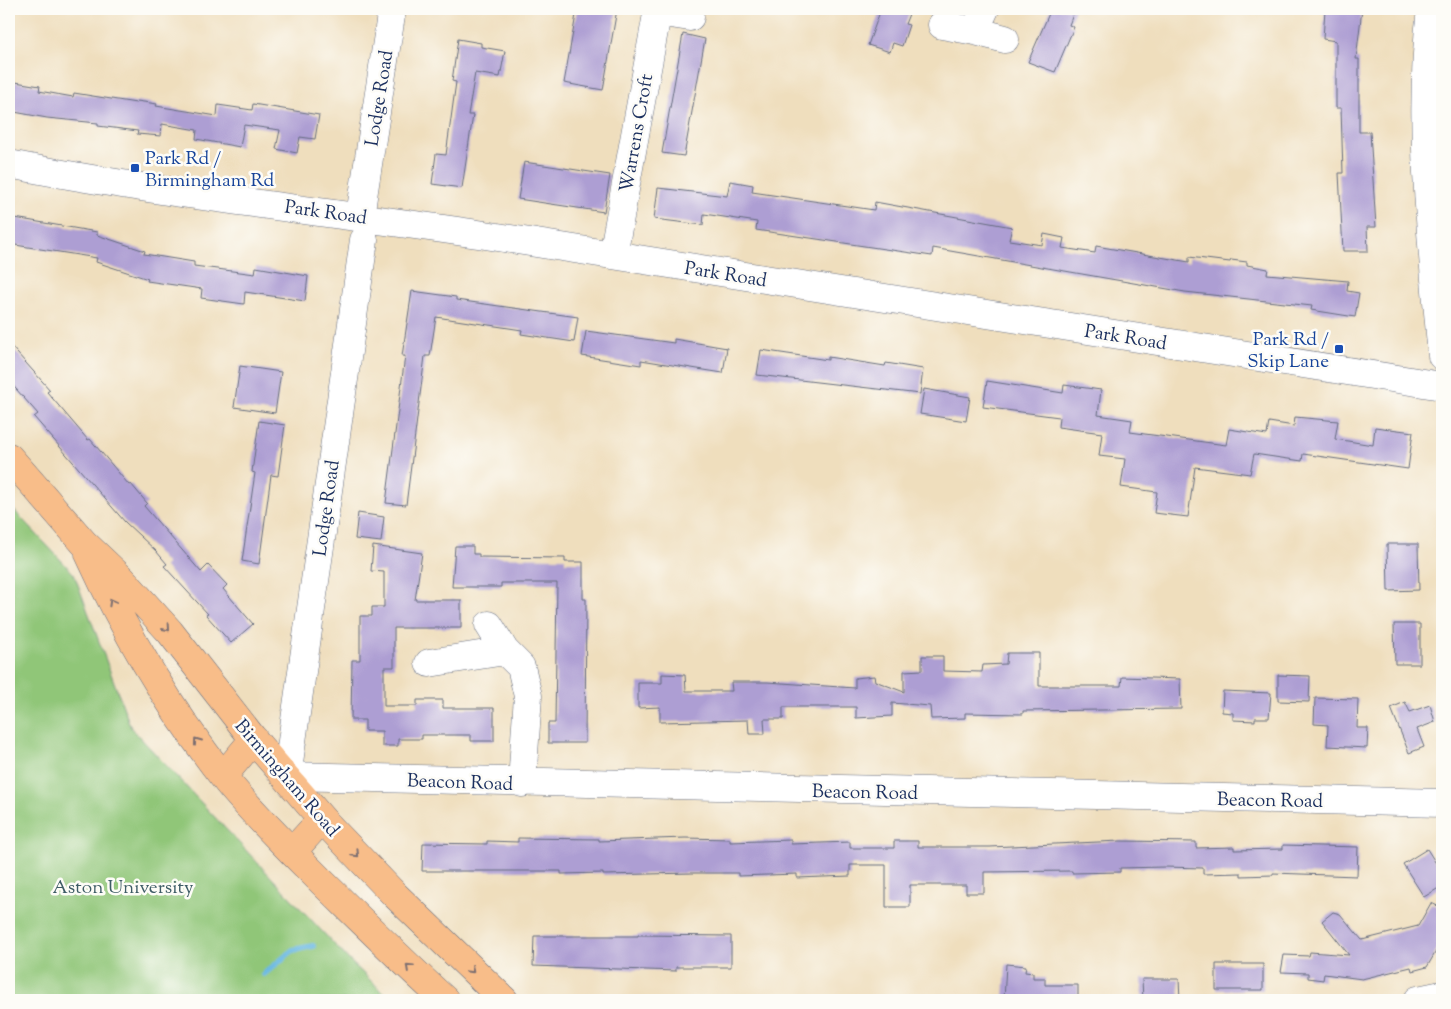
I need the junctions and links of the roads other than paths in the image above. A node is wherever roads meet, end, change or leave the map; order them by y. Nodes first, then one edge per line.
1 (392, 9) edge
2 (1430, 9) edge
3 (657, 10) edge
4 (690, 17) dead end
5 (980, 20) edge
6 (942, 25) dead end
7 (1005, 39) dead end
8 (9, 164) edge
9 (362, 228) junction
10 (613, 255) junction
11 (1442, 356) edge
12 (1442, 386) edge
13 (9, 457) edge
14 (84, 543) junction
15 (489, 626) dead end
16 (505, 651) junction
17 (429, 662) dead end
18 (254, 739) junction
19 (223, 776) junction
20 (287, 776) junction
21 (522, 783) junction
22 (1442, 803) edge
23 (322, 819) junction
24 (292, 852) junction
25 (1442, 995) edge
26 (445, 1000) edge
27 (504, 1000) edge
28 (1418, 1000) edge

1 - 9 street, Lodge Road
2 - 11 street
3 - 4 street, Warrens Croft
3 - 10 street, Warrens Croft
5 - 6 street
5 - 7 street
8 - 9 street, Park Road
9 - 10 street, Park Road
9 - 20 street, Lodge Road
10 - 12 street, Park Road
13 - 14 highway, Birmingham Road
14 -> 18 highway, Birmingham Road
19 -> 14 highway, Birmingham Road
15 - 16 street
16 - 17 street
16 - 21 street
18 - 19 highway
18 - 20 highway, Birmingham Road
19 - 24 highway, Birmingham Road
20 - 21 street, Beacon Road
20 - 23 highway, Birmingham Road
21 - 22 street, Beacon Road
23 - 24 highway
23 -> 27 highway, Birmingham Road
26 -> 24 highway, Birmingham Road
25 - 28 street

